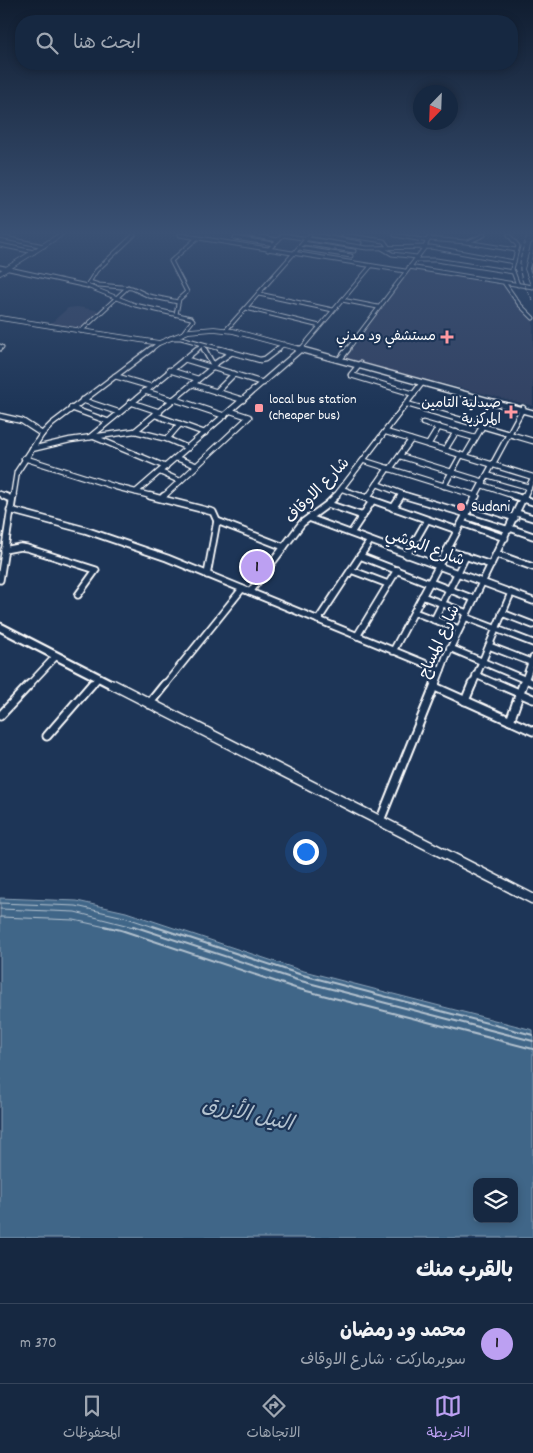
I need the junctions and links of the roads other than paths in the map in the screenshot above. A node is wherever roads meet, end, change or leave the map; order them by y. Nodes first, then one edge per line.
1 (105, 293) edge
2 (123, 293) edge
3 (142, 293) edge
4 (186, 293) edge
5 (348, 293) edge
6 (389, 293) edge
7 (511, 293) edge
8 (259, 294) joint
9 (119, 298) junction
10 (342, 300) junction
11 (178, 302) junction
12 (378, 307) junction
13 (246, 308) junction
14 (333, 310) junction
15 (176, 314) junction
16 (0, 318) edge
17 (533, 318) edge
18 (320, 326) junction
19 (226, 330) junction
20 (82, 331) junction
21 (183, 333) junction
22 (169, 338) junction
23 (159, 343) junction
24 (284, 344) junction
25 (202, 345) junction
26 (300, 349) junction
27 (232, 352) junction
28 (184, 359) junction
29 (340, 359) junction
30 (358, 364) junction
31 (212, 366) junction
32 (169, 370) junction
33 (234, 374) junction
34 (115, 376) junction
35 (198, 379) junction
36 (264, 383) junction
37 (422, 383) junction
38 (192, 384) junction
39 (149, 386) junction
40 (449, 389) junction
41 (144, 391) junction
42 (216, 392) junction
43 (414, 394) junction
44 (82, 400) junction
45 (174, 400) junction
46 (243, 400) junction
47 (130, 402) junction
48 (407, 404) junction
49 (71, 408) junction
50 (523, 409) junction
51 (231, 411) junction
52 (118, 412) junction
53 (533, 412) edge
54 (158, 413) junction
55 (0, 416) edge
56 (225, 416) junction
57 (107, 421) junction
58 (423, 423) dead end
59 (180, 424) junction
60 (482, 427) junction
61 (439, 428) junction
62 (135, 431) junction
63 (386, 432) junction
64 (456, 432) junction
65 (205, 433) junction
66 (42, 434) junction
67 (508, 434) junction
68 (91, 437) junction
69 (475, 438) junction
70 (167, 439) junction
71 (411, 440) junction
72 (533, 441) edge
73 (428, 445) junction
74 (188, 448) junction
75 (32, 449) junction
76 (445, 450) junction
77 (463, 455) junction
78 (400, 456) junction
79 (24, 458) junction
80 (176, 458) junction
81 (365, 460) junction
82 (195, 465) junction
83 (492, 465) junction
84 (166, 466) junction
85 (389, 469) junction
86 (160, 472) junction
87 (452, 472) junction
88 (487, 475) junction
89 (533, 477) edge
90 (180, 481) junction
91 (377, 484) junction
92 (483, 484) junction
93 (444, 486) junction
94 (529, 487) junction
95 (342, 489) junction
96 (136, 492) junction
97 (0, 494) edge
98 (402, 494) junction
99 (477, 496) junction
100 (162, 498) junction
101 (367, 498) junction
102 (523, 498) junction
103 (11, 499) junction
104 (373, 500) junction
105 (533, 502) edge
106 (328, 504) junction
107 (472, 504) junction
108 (394, 508) junction
109 (10, 510) junction
110 (466, 515) junction
111 (363, 516) junction
112 (516, 516) junction
113 (309, 518) junction
114 (533, 518) edge
115 (427, 520) junction
116 (216, 521) junction
117 (462, 523) junction
118 (509, 529) junction
119 (457, 530) junction
120 (351, 533) junction
121 (533, 536) edge
122 (505, 538) junction
123 (370, 540) junction
124 (284, 547) junction
125 (447, 550) junction
126 (2, 551) edge
127 (408, 554) junction
128 (497, 554) junction
129 (360, 556) junction
130 (466, 556) junction
131 (491, 565) junction
132 (438, 566) junction
133 (533, 567) edge
134 (351, 570) junction
135 (397, 570) junction
136 (458, 573) junction
137 (208, 575) junction
138 (0, 580) edge
139 (482, 582) junction
140 (430, 583) junction
141 (388, 584) junction
142 (242, 589) junction
143 (450, 589) junction
144 (250, 592) junction
145 (511, 593) junction
146 (78, 595) dead end
147 (422, 596) junction
148 (474, 599) junction
149 (533, 601) edge
150 (442, 604) junction
151 (414, 612) junction
152 (502, 614) junction
153 (466, 615) junction
154 (318, 620) junction
155 (434, 620) junction
156 (533, 625) edge
157 (0, 628) edge
158 (459, 629) junction
159 (496, 629) junction
160 (357, 636) junction
161 (533, 643) edge
162 (489, 646) junction
163 (450, 648) junction
164 (393, 651) junction
165 (56, 656) junction
166 (532, 661) edge
167 (482, 662) junction
168 (441, 670) junction
169 (476, 675) junction
170 (98, 678) junction
171 (526, 680) junction
172 (533, 683) edge
173 (435, 687) junction
174 (520, 694) junction
175 (533, 700) edge
176 (465, 701) junction
177 (149, 704) junction
178 (0, 716) edge
179 (510, 721) junction
180 (533, 731) edge
181 (47, 736) dead end
182 (380, 821) junction
183 (533, 899) edge

1 - 9 street
2 - 9 street
3 - 11 street
4 - 11 street
5 - 10 street
6 - 12 street
7 - 17 street
8 - 13 street
8 - 14 street
9 - 15 street
9 - 20 street
10 - 12 street
10 - 14 street
11 - 15 street
12 - 29 street
13 - 18 street
13 - 19 street
14 - 18 street
15 - 21 street
16 - 20 main road
18 - 26 street
19 - 21 main road
19 - 24 main road
20 - 23 main road
21 - 22 main road
22 - 23 main road
22 - 25 street
23 - 34 street
24 - 26 main road
24 - 27 street
25 - 27 street
25 - 28 street
25 - 31 street
26 - 29 main road
26 - 36 street
27 - 31 street
28 - 31 street
28 - 32 street
29 - 30 main road
30 - 37 main road
30 - 40 main road
30 - 43 street
31 - 33 street
31 - 35 street
32 - 35 street
32 - 39 street
33 - 36 street
33 - 42 street
34 - 39 street
34 - 44 street
35 - 38 street
36 - 46 street
37 - 40 main road
37 - 43 street, شارع الاوقاف
38 - 42 street
38 - 45 street
39 - 41 street
40 - 50 main road
41 - 45 street
41 - 47 street
42 - 46 street
43 - 48 street, شارع الاوقاف
44 - 49 street
44 - 52 street
45 - 54 street
45 - 56 street
46 - 51 street
47 - 52 street
47 - 54 street
48 - 60 street
48 - 63 street, شارع الاوقاف
49 - 57 street
49 - 66 street
50 - 53 main road
50 - 67 street
51 - 56 street
51 - 82 street
52 - 57 street
54 - 59 street
54 - 62 street
55 - 66 street
56 - 65 street
57 - 68 street
58 - 61 street
59 - 65 street
59 - 70 street
60 - 67 street
60 - 69 street
61 - 64 street
61 - 73 street
62 - 68 street
62 - 70 street
63 - 71 street
63 - 81 street, شارع الاوقاف
64 - 69 street
64 - 76 street
65 - 74 street
66 - 75 street
67 - 72 street
67 - 83 street
68 - 75 street
68 - 84 street
69 - 77 street
70 - 74 street
71 - 73 street
71 - 78 street
73 - 76 street
74 - 80 street
75 - 79 street
76 - 77 street
77 - 83 street
77 - 87 street
78 - 85 street
78 - 87 street
79 - 96 street
79 - 103 street
80 - 82 street
80 - 84 street
81 - 85 street
81 - 95 street, شارع الاوقاف
82 - 90 street
83 - 88 street
83 - 89 street
84 - 86 street
85 - 91 street
85 - 93 street
86 - 90 street
86 - 96 street
87 - 92 street
87 - 93 street
88 - 92 street
88 - 94 street
89 - 94 street, شارع المساح
90 - 100 street
91 - 98 street
91 - 101 street
92 - 99 street
92 - 102 street
93 - 99 street
94 - 102 street, شارع المساح
95 - 101 street
95 - 106 street, شارع الاوقاف
96 - 100 street
97 - 103 street
98 - 108 street
98 - 110 street
99 - 107 street
100 - 116 street
101 - 104 street
102 - 105 street
102 - 112 street, شارع المساح
103 - 109 street
104 - 108 street
104 - 111 street
106 - 111 street
106 - 113 street, شارع الاوقاف
107 - 110 street
107 - 112 street
108 - 115 street
109 - 126 street
109 - 137 street
110 - 117 street
110 - 118 street
111 - 120 street
112 - 114 street
112 - 118 street, شارع المساح
113 - 120 street, شارع البوشي
113 - 124 street, شارع الاوقاف
115 - 119 street
115 - 127 street
116 - 124 street
116 - 137 street
117 - 119 street
117 - 122 street
118 - 121 street
118 - 122 street, شارع المساح
119 - 125 street
120 - 123 street, شارع البوشي
122 - 128 street, شارع المساح
123 - 127 street, شارع البوشي
123 - 129 street
124 - 144 street, شارع الاوقاف
125 - 130 street
125 - 132 street
126 - 138 street
126 - 146 street
127 - 132 street, شارع البوشي
128 - 131 street, شارع المساح
128 - 133 street
129 - 134 street
129 - 135 street
130 - 131 street
130 - 136 street
131 - 139 street, شارع المساح
132 - 136 street, شارع البوشي
132 - 140 street
134 - 141 street
134 - 154 street
135 - 140 street
135 - 141 street
136 - 139 street, شارع البوشي
136 - 143 street
137 - 142 street
139 - 145 street, شارع البوشي
139 - 148 street, شارع المساح
140 - 143 street
140 - 147 street
141 - 160 street
142 - 144 street
142 - 177 street
143 - 148 street
143 - 150 street
144 - 154 street
145 - 149 street, شارع البوشي
145 - 152 street
147 - 150 street
147 - 151 street
148 - 153 street, شارع المساح
150 - 153 street
150 - 155 street
151 - 155 street
151 - 164 street
152 - 156 street
152 - 159 street
153 - 158 street, شارع المساح
153 - 159 street
154 - 160 street
155 - 158 street
157 - 165 main road
158 - 163 street, شارع المساح
159 - 161 street
159 - 162 street
160 - 164 street
162 - 166 street
162 - 167 street
163 - 167 street
163 - 168 street, شارع المساح
164 - 168 street
165 - 170 main road
165 - 178 street
166 - 171 street
167 - 169 street
167 - 171 street
168 - 173 street, شارع المساح
169 - 174 street
169 - 176 street
170 - 177 main road
170 - 181 street
171 - 172 street
171 - 174 street
173 - 176 street
173 - 182 street, شارع المساح
174 - 175 street
174 - 179 street
176 - 179 street
177 - 182 main road
179 - 180 street
182 - 183 main road

